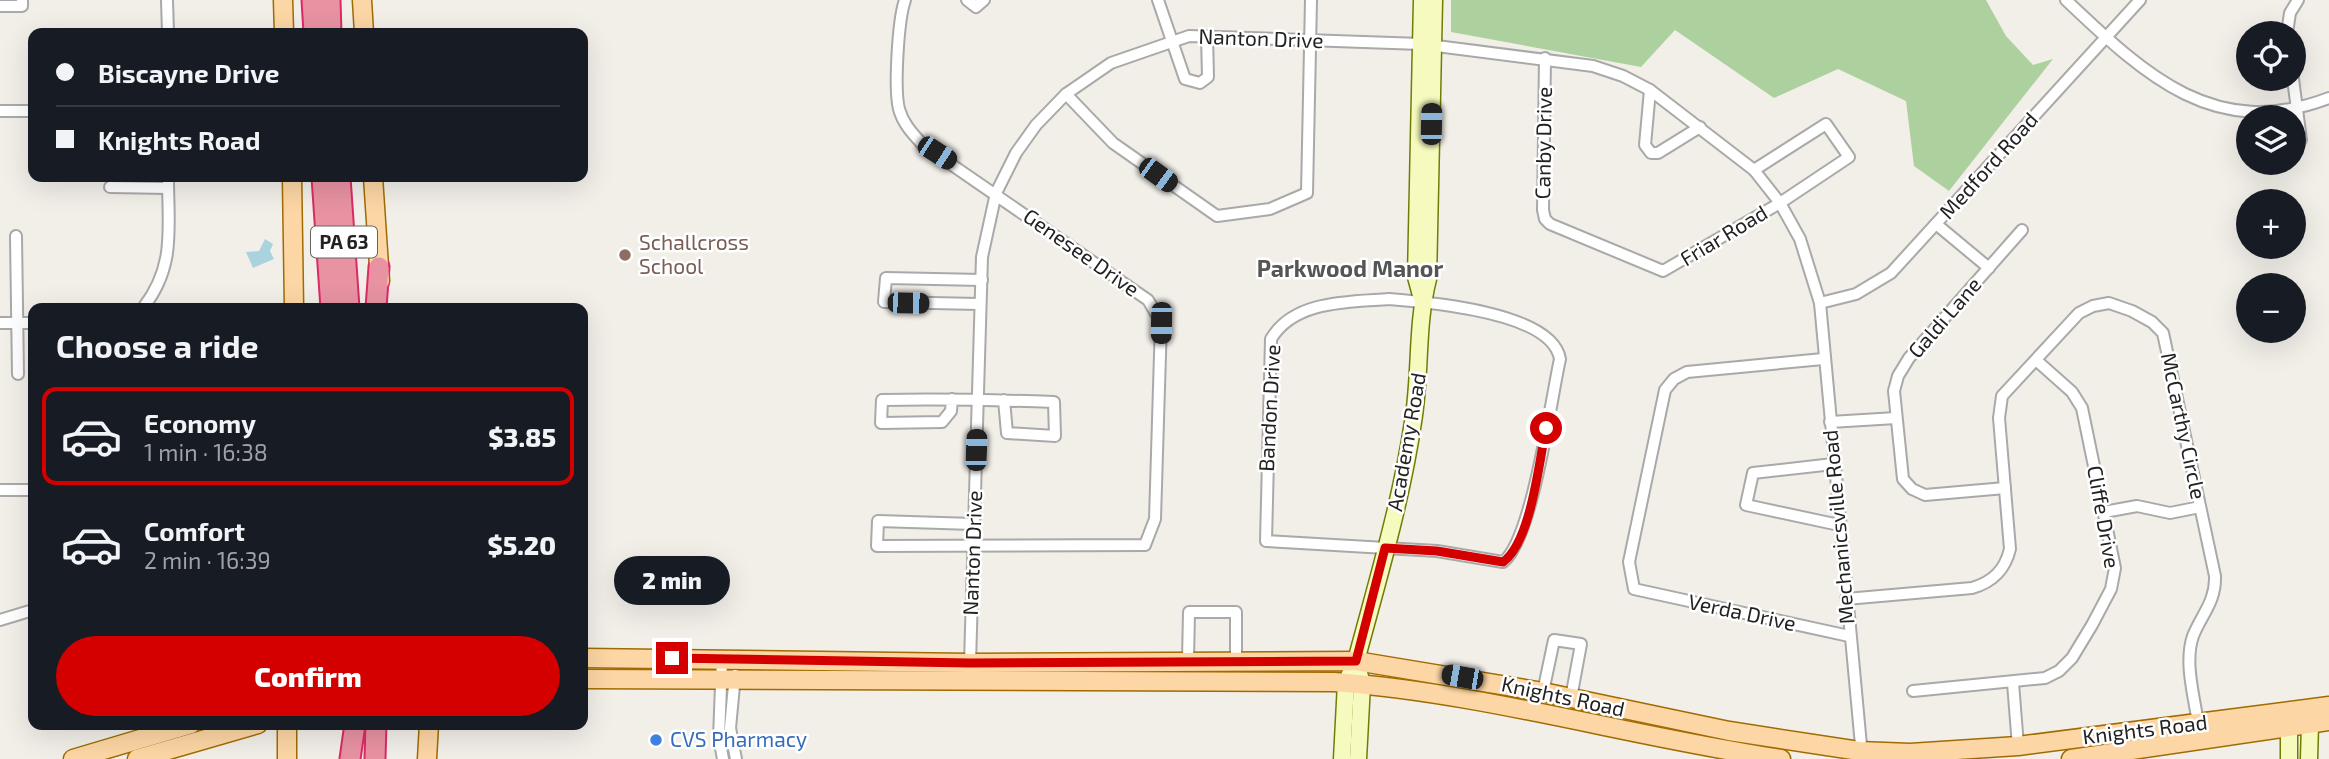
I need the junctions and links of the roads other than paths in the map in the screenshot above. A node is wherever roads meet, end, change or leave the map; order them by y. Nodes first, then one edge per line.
1 (22, 0) edge
2 (167, 0) edge
3 (284, 0) edge
4 (312, 0) edge
5 (330, 0) edge
6 (362, 0) edge
7 (905, 0) edge
8 (968, 0) edge
9 (984, 0) edge
10 (1158, 0) edge
11 (1311, 0) edge
12 (1422, 0) edge
13 (1434, 0) edge
14 (2066, 0) edge
15 (2140, 0) edge
16 (2298, 0) edge
17 (0, 6) edge
18 (2289, 21) edge
19 (168, 28) edge
20 (284, 28) edge
21 (314, 28) edge
22 (331, 28) edge
23 (364, 28) edge
24 (1207, 36) junction
25 (2106, 38) junction
26 (1173, 41) junction
27 (1310, 41) junction
28 (1427, 45) junction
29 (1545, 58) junction
30 (1650, 90) junction
31 (1066, 94) junction
32 (2329, 98) edge
33 (2306, 105) edge
34 (2236, 108) edge
35 (0, 111) edge
36 (28, 111) edge
37 (1700, 127) junction
38 (1754, 170) junction
39 (168, 182) edge
40 (292, 182) edge
41 (322, 182) edge
42 (340, 182) edge
43 (373, 182) edge
44 (110, 187) dead end
45 (996, 193) junction
46 (1780, 203) junction
47 (1936, 224) junction
48 (2022, 230) dead end
49 (16, 236) dead end
50 (379, 267) junction
51 (1989, 268) junction
52 (1668, 269) joint
53 (982, 280) junction
54 (1422, 302) junction
55 (147, 303) edge
56 (294, 303) edge
57 (331, 303) edge
58 (349, 303) edge
59 (376, 303) edge
60 (383, 303) edge
61 (1820, 303) junction
62 (979, 304) junction
63 (0, 323) edge
64 (17, 323) junction
65 (28, 323) edge
66 (1823, 359) junction
67 (2036, 359) junction
68 (18, 374) dead end
69 (952, 399) junction
70 (978, 399) junction
71 (1004, 400) junction
72 (1896, 418) junction
73 (1830, 422) junction
74 (1833, 464) junction
75 (2005, 488) junction
76 (0, 490) edge
77 (28, 490) edge
78 (2200, 507) junction
79 (2104, 512) junction
80 (973, 524) junction
81 (1839, 525) junction
82 (974, 545) junction
83 (1385, 548) junction
84 (1846, 599) junction
85 (28, 612) edge
86 (0, 620) edge
87 (1849, 636) junction
88 (588, 658) edge
89 (1188, 660) junction
90 (1236, 660) junction
91 (1356, 661) junction
92 (970, 663) junction
93 (728, 668) junction
94 (588, 679) edge
95 (2013, 682) junction
96 (1354, 683) junction
97 (1913, 691) dead end
98 (1543, 692) junction
99 (1571, 698) junction
100 (2329, 706) edge
101 (2304, 718) junction
102 (1566, 719) junction
103 (2329, 721) edge
104 (2198, 723) junction
105 (2289, 729) junction
106 (196, 730) edge
107 (287, 730) edge
108 (354, 730) edge
109 (356, 730) edge
110 (376, 730) edge
111 (429, 730) edge
112 (2026, 750) edge
113 (1860, 756) edge
114 (73, 759) edge
115 (137, 759) edge
116 (287, 759) edge
117 (349, 759) edge
118 (358, 759) edge
119 (375, 759) edge
120 (427, 759) edge
121 (723, 759) edge
122 (736, 759) edge
123 (1342, 759) edge
124 (1358, 759) edge
125 (1781, 759) edge
126 (2071, 759) edge
127 (2289, 759) edge
128 (2309, 759) edge

1 - 17 street
2 - 19 street
3 - 20 main road
4 - 21 highway
5 - 22 highway
6 - 23 main road
7 - 45 street, Genesee Drive
8 - 9 street
10 - 26 street
11 - 27 street
12 - 28 main road, Academy Road
13 - 28 main road, Academy Road
14 - 25 street
15 - 25 street, Medford Road
16 - 18 street
24 - 26 street, Nanton Drive
24 - 26 street
24 - 27 street, Nanton Drive
25 - 34 street
25 - 47 street, Medford Road
26 - 31 street, Nanton Drive
27 - 28 street, Nanton Drive
27 - 31 street
28 - 29 street, Nanton Drive
28 - 54 main road, Academy Road
29 - 30 street, Nanton Drive
29 - 52 street, Canby Drive
30 - 37 street, Nanton Drive
30 - 37 street
31 - 45 street, Nanton Drive
32 - 33 street
35 - 36 street
37 - 38 street, Nanton Drive
38 - 46 street, Nanton Drive
38 - 46 street, Friar Road
39 - 44 street
39 - 55 street
40 - 56 main road
41 - 57 highway, PA 63
42 - 58 highway, PA 63
43 - 50 main road
45 - 53 street, Nanton Drive
45 - 82 street, Genesee Drive
46 - 52 street, Friar Road
46 - 61 street, Nanton Drive
47 - 51 street
47 - 61 street, Medford Road
48 - 51 street, Galdi Lane
49 - 64 street
50 - 59 highway
50 - 60 main road
51 - 72 street, Galdi Lane
53 - 62 street, Nanton Drive
53 - 62 street
54 - 83 main road, Academy Road
54 - 83 street, Bandon Drive
54 - 83 street, Bandon Drive
61 - 66 street, Mechanicsville Road
62 - 70 street, Nanton Drive
63 - 64 street
64 - 65 street
64 - 68 street
66 - 73 street, Mechanicsville Road
66 - 87 street, Verda Drive
67 - 75 street, McCarthy Circle
67 - 78 street, McCarthy Circle
67 - 79 street, Cliffe Drive
69 - 69 street
69 - 70 street
70 - 71 street
70 - 80 street, Nanton Drive
71 - 71 street
72 - 73 street
72 - 75 street, Galdi Lane
73 - 74 street, Mechanicsville Road
74 - 81 street, Mechanicsville Road
74 - 81 street
75 - 84 street, McCarthy Circle
76 - 77 street
78 - 79 street
78 - 104 street, McCarthy Circle
79 - 95 street, Cliffe Drive
80 - 82 street, Nanton Drive
80 - 82 street
81 - 84 street, Mechanicsville Road
82 - 92 street, Nanton Drive
83 - 91 main road, Academy Road
84 - 87 street, Mechanicsville Road
85 - 86 street
87 - 113 street, Mechanicsville Road
88 - 93 main road, Knights Road
89 - 90 main road, Knights Road
89 - 90 street
89 - 92 main road, Knights Road
90 - 91 main road, Knights Road
91 - 96 main road, Academy Road
91 - 98 main road, Knights Road
92 - 93 main road, Knights Road
93 - 94 main road, Knights Road
93 - 96 main road, Knights Road
93 - 121 street
93 - 122 street
95 - 97 street, Cliffe Drive
95 - 112 street
96 - 102 main road, Knights Road
96 - 123 main road
96 - 124 main road
98 - 99 main road, Knights Road
98 - 99 street
99 - 102 main road
99 - 113 main road, Knights Road
100 - 101 main road, Knights Road
101 - 103 main road, Knights Road
101 - 104 main road, Knights Road
101 - 105 main road, Knights Road
101 - 128 main road
102 - 125 main road, Knights Road
104 - 112 main road, Knights Road
105 - 126 main road, Knights Road
105 - 127 main road
106 - 114 main road
106 - 115 main road
107 - 116 main road
108 - 117 highway
109 - 118 highway
110 - 119 highway
111 - 120 main road
112 - 113 main road, Knights Road

